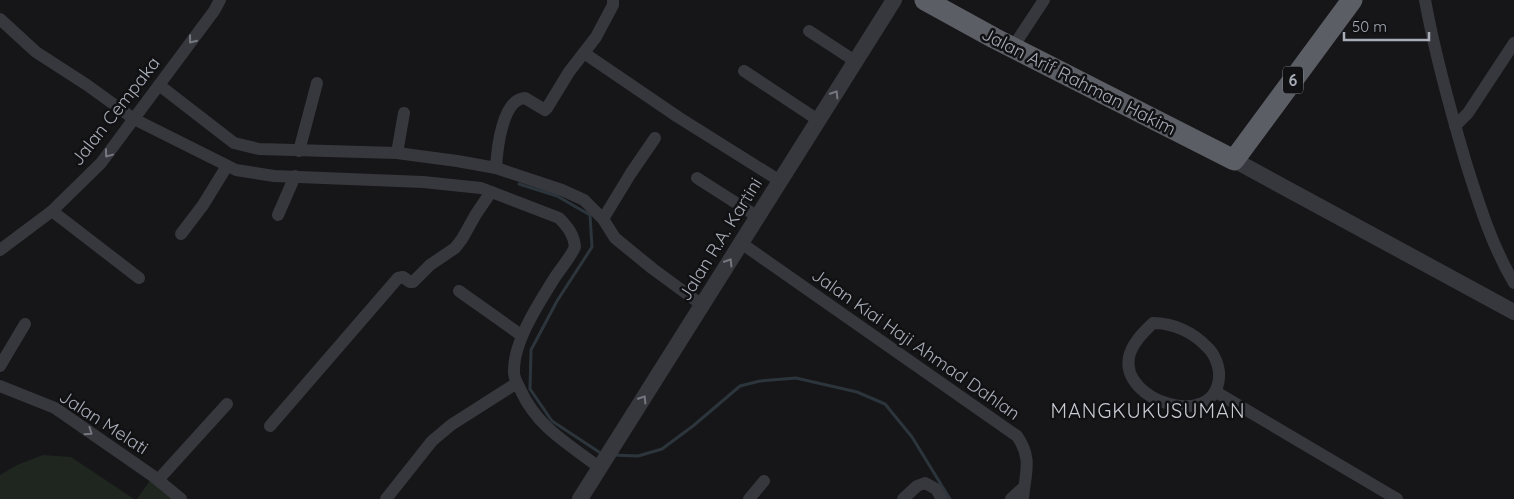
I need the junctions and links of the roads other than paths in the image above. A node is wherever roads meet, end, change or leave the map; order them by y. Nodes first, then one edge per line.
1 (220, 0) edge
2 (613, 0) edge
3 (894, 0) edge
4 (925, 0) edge
5 (1044, 0) edge
6 (1352, 0) edge
7 (1425, 0) edge
8 (0, 19) edge
9 (809, 31) dead end
10 (1514, 43) edge
11 (1014, 46) junction
12 (584, 53) junction
13 (855, 61) junction
14 (744, 71) dead end
15 (317, 83) dead end
16 (155, 90) junction
17 (404, 113) dead end
18 (136, 117) junction
19 (818, 120) junction
20 (1455, 126) junction
21 (655, 138) dead end
22 (300, 151) junction
23 (397, 153) junction
24 (1234, 160) junction
25 (227, 166) junction
26 (496, 168) junction
27 (295, 176) junction
28 (697, 178) dead end
29 (780, 181) junction
30 (491, 192) junction
31 (52, 211) junction
32 (278, 215) dead end
33 (758, 217) junction
34 (603, 219) junction
35 (181, 234) dead end
36 (741, 243) junction
37 (0, 250) edge
38 (1512, 275) edge
39 (139, 278) dead end
40 (459, 291) dead end
41 (702, 305) junction
42 (1514, 312) edge
43 (25, 324) dead end
44 (521, 335) junction
45 (0, 366) edge
46 (517, 383) junction
47 (0, 386) edge
48 (1216, 392) junction
49 (227, 404) dead end
50 (270, 426) dead end
51 (601, 466) junction
52 (158, 480) junction
53 (764, 481) dead end
54 (1023, 493) edge
55 (181, 499) edge
56 (386, 499) edge
57 (580, 499) edge
58 (749, 499) edge
59 (903, 499) edge
60 (942, 499) edge
61 (1011, 499) edge
62 (1397, 499) edge

1 -> 16 street, Jalan Cempaka
2 - 12 street
3 - 13 street, Jalan R.A. Kartini
4 - 11 highway, Jalan Arif Rahman Hakim
5 - 11 street
6 - 24 highway, 6
7 - 20 street
8 - 18 street
9 - 13 street
10 - 20 street
11 - 24 highway, Jalan Arif Rahman Hakim
12 - 26 street
12 - 29 street
19 -> 13 street, Jalan R.A. Kartini
14 - 19 street
15 - 22 street
16 - 18 street, Jalan Cempaka
16 - 22 street
17 - 23 street
18 - 25 street
18 -> 31 street, Jalan Cempaka
19 - 29 street, Jalan R.A. Kartini
20 - 38 street
21 - 34 street
22 - 23 street
23 - 26 street
24 - 42 street
25 - 27 street
25 - 35 street
26 - 34 street
27 - 30 street
27 - 32 street
28 - 33 street
29 - 33 street, Jalan R.A. Kartini
30 - 44 street
30 - 50 street
31 - 37 street, Jalan Cempaka
31 - 39 street
33 - 36 street, Jalan R.A. Kartini
34 - 41 street
41 -> 36 street, Jalan R.A. Kartini
36 - 54 street, Jalan Kiai Haji Ahmad Dahlan
40 - 44 street
51 -> 41 street, Jalan R.A. Kartini
43 - 45 street
44 - 46 street
46 - 51 street
46 - 56 street
47 -> 52 street, Jalan Melati
48 - 48 street
48 - 62 street
49 - 52 street
51 - 57 street, Jalan R.A. Kartini
52 - 55 street, Jalan Melati
53 - 58 street
54 - 61 street
59 - 60 street

